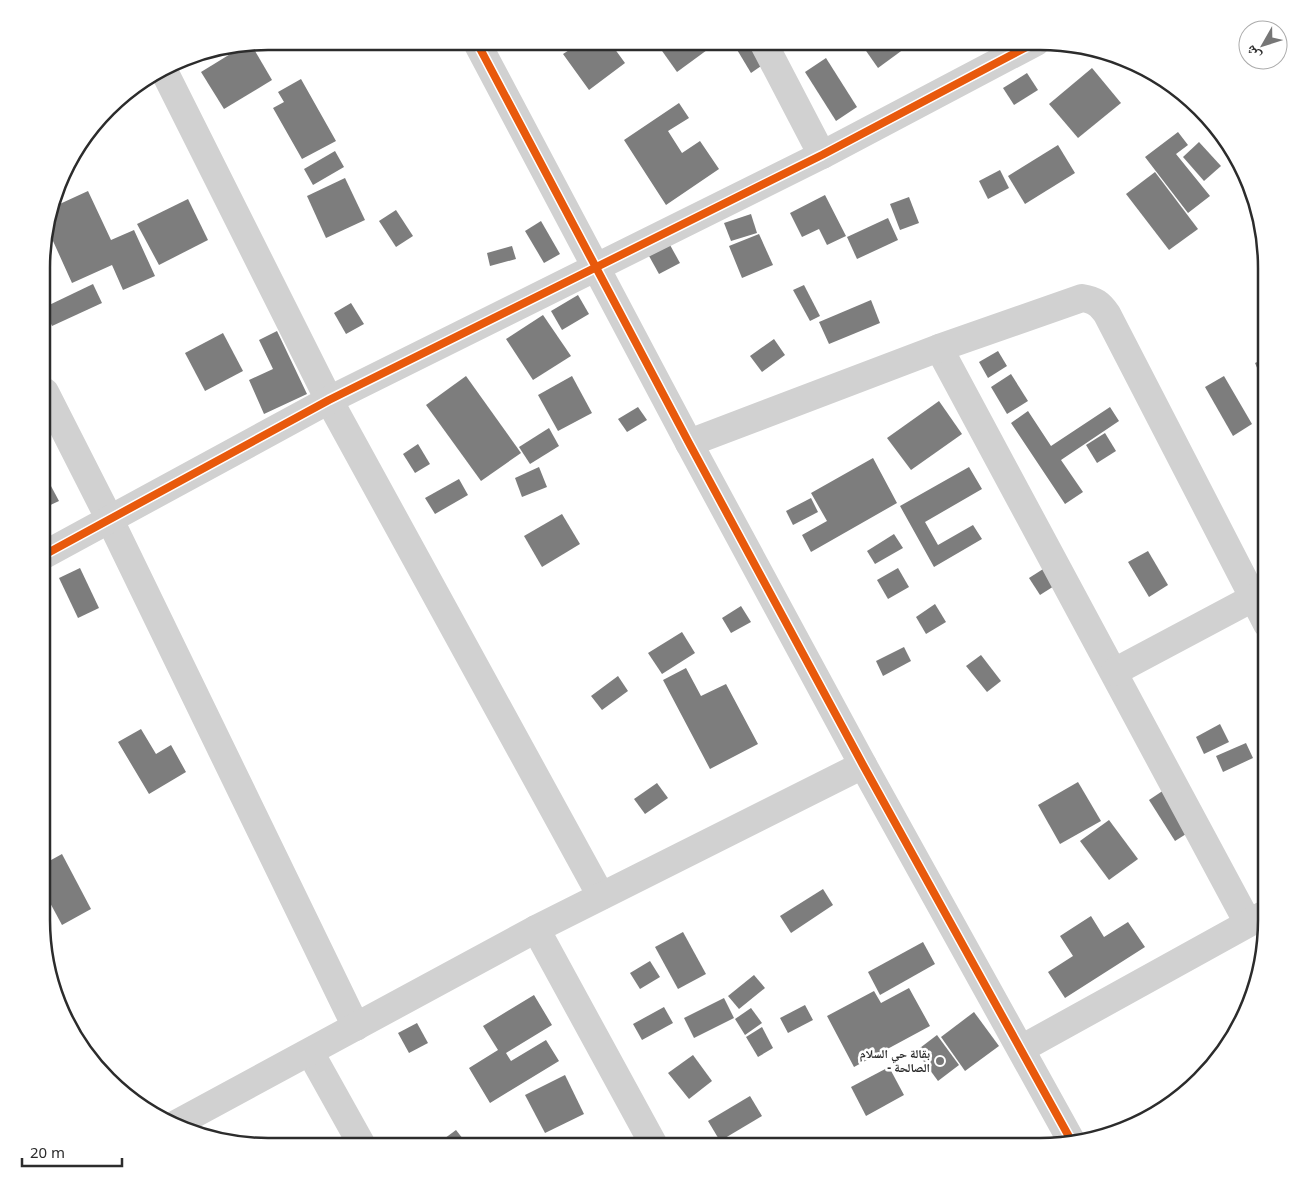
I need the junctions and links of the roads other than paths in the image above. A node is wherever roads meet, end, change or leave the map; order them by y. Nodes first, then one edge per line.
1 (481, 50) edge
2 (767, 50) edge
3 (1021, 50) edge
4 (166, 75) edge
5 (822, 155) junction
6 (596, 268) junction
7 (939, 348) junction
8 (330, 400) junction
9 (50, 402) edge
10 (689, 443) junction
11 (110, 520) junction
12 (50, 552) edge
13 (1253, 598) junction
14 (1258, 608) edge
15 (1114, 672) junction
16 (864, 764) junction
17 (601, 896) junction
18 (1257, 918) edge
19 (536, 929) junction
20 (356, 1027) junction
21 (1021, 1049) junction
22 (310, 1052) junction
23 (183, 1120) edge
24 (1069, 1136) edge
25 (358, 1138) edge
26 (651, 1138) edge

1 - 6 street
2 - 5 street
3 - 5 street
4 - 8 street
5 - 6 street
6 - 8 street
6 - 10 street
7 - 10 street
7 - 13 street
7 - 15 street
8 - 11 street
8 - 17 street
9 - 11 street
10 - 16 street
11 - 12 street
11 - 20 street
13 - 14 street
13 - 15 street
15 - 18 street
16 - 17 street
16 - 21 street
17 - 19 street
18 - 21 street
19 - 20 street
19 - 26 street
20 - 22 street
21 - 24 street
22 - 23 street
22 - 25 street

